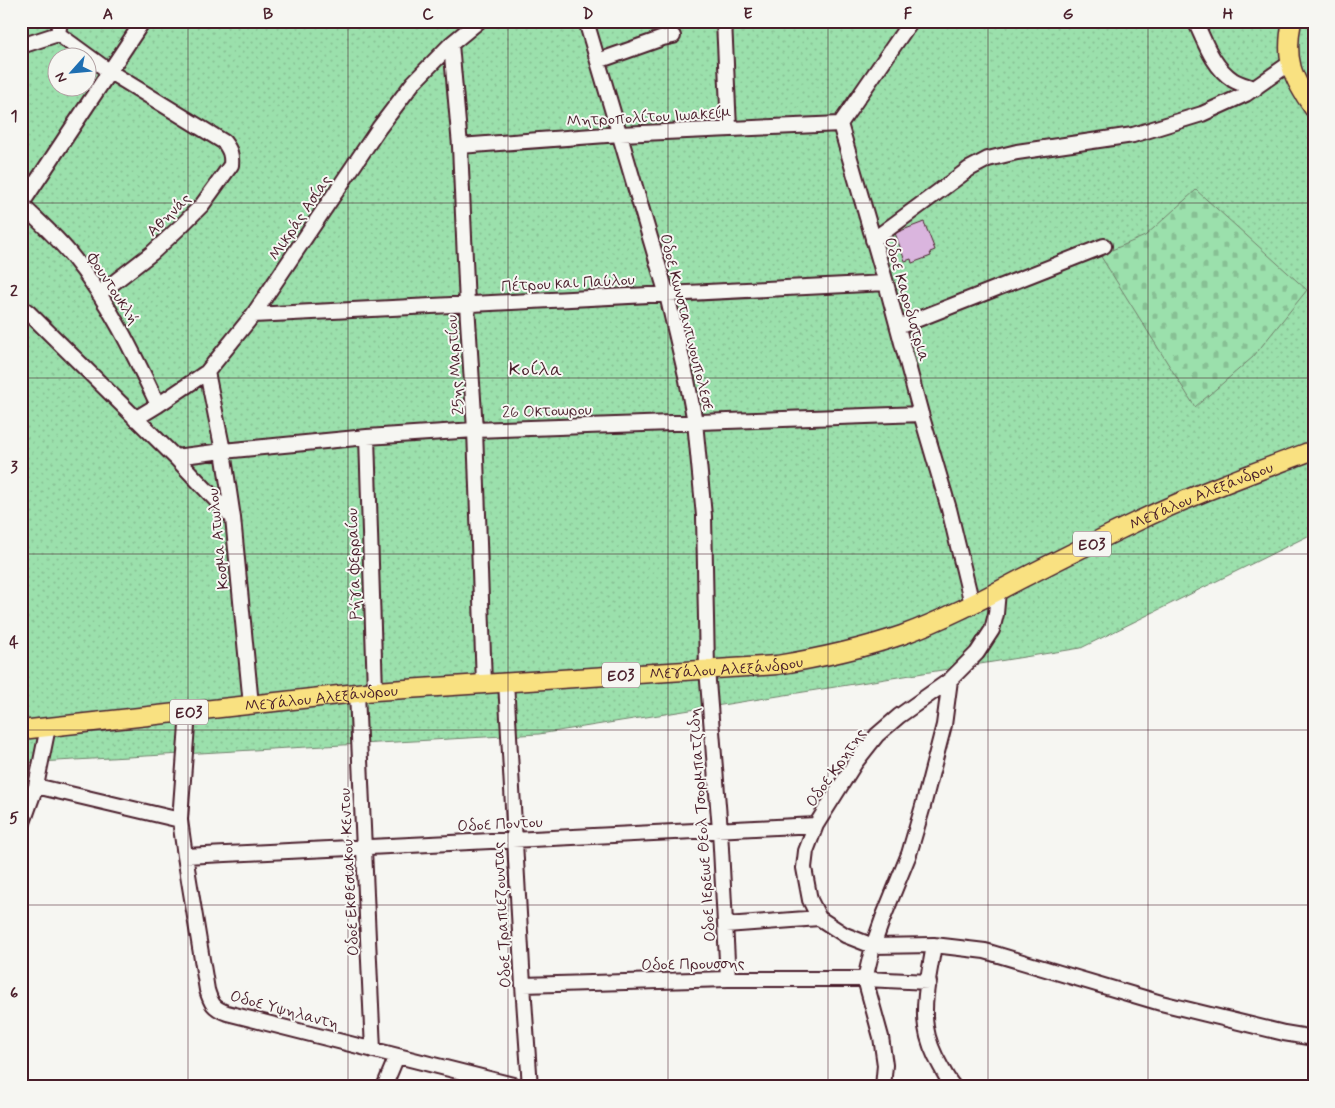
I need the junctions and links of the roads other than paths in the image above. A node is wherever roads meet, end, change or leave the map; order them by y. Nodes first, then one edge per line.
1 (143, 21) edge
2 (479, 21) edge
3 (586, 21) edge
4 (724, 21) edge
5 (911, 21) edge
6 (1195, 21) edge
7 (1292, 21) edge
8 (59, 27) edge
9 (673, 36) dead end
10 (451, 44) junction
11 (21, 46) edge
12 (598, 60) junction
13 (1290, 63) junction
14 (110, 72) junction
15 (1255, 89) junction
16 (1314, 109) edge
17 (840, 124) junction
18 (729, 129) junction
19 (620, 134) junction
20 (460, 146) junction
21 (21, 205) edge
22 (873, 240) junction
23 (1104, 246) dead end
24 (886, 283) junction
25 (99, 294) junction
26 (667, 295) junction
27 (468, 305) junction
28 (21, 307) edge
29 (253, 315) junction
30 (898, 327) junction
31 (207, 372) junction
32 (158, 405) junction
33 (921, 414) junction
34 (136, 419) junction
35 (695, 422) junction
36 (476, 430) junction
37 (367, 436) junction
38 (223, 451) junction
39 (1307, 452) edge
40 (175, 457) junction
41 (233, 518) junction
42 (998, 591) junction
43 (972, 604) junction
44 (707, 669) junction
45 (950, 680) junction
46 (506, 682) junction
47 (484, 684) junction
48 (375, 691) junction
49 (357, 693) junction
50 (251, 705) junction
51 (188, 712) junction
52 (48, 727) junction
53 (21, 730) edge
54 (36, 786) junction
55 (180, 820) junction
56 (816, 825) junction
57 (21, 828) edge
58 (720, 830) junction
59 (514, 839) junction
60 (364, 848) junction
61 (185, 856) junction
62 (819, 918) junction
63 (726, 925) junction
64 (934, 945) junction
65 (872, 946) junction
66 (728, 979) junction
67 (865, 979) junction
68 (929, 982) junction
69 (522, 985) junction
70 (1314, 1038) edge
71 (373, 1050) junction
72 (397, 1056) junction
73 (521, 1086) edge
74 (384, 1087) edge
75 (883, 1087) edge
76 (954, 1087) edge

1 - 14 street
2 - 10 street, Μικράς Ασίας
3 - 12 street, Oδοε Κωνσταντινουπολεσε
4 - 18 street
5 - 17 street
6 - 15 street
7 - 13 main road
8 - 11 street
8 - 14 street
9 - 12 street
10 - 20 street, 25ης Μαρτίου
10 - 29 street, Μικράς Ασίας
12 - 19 street, Oδοε Κωνσταντινουπολεσε
13 - 15 street
13 - 16 main road
14 - 21 street
14 - 25 street, Αθηνάς
15 - 22 street
17 - 18 street, Μητροπολίτου Ιωακείμ
17 - 22 street, Oδοε Καροδιστρια
18 - 19 street, Μητροπολίτου Ιωακείμ
19 - 20 street, Μητροπολίτου Ιωακείμ
19 - 26 street, Oδοε Κωνσταντινουπολεσε
20 - 27 street, 25ης Μαρτίου
21 - 25 street, Φουντουκλή
22 - 24 street, Oδοε Καροδιστρια
23 - 30 street
24 - 26 street, Πέτρου και Παύλου
24 - 30 street, Oδοε Καροδιστρια
25 - 32 street, Φουντουκλή
26 - 27 street, Πέτρου και Παύλου
26 - 35 street, Oδοε Κωνσταντινουπολεσε
27 - 29 street, Πέτρου και Παύλου
27 - 36 street, 25ης Μαρτίου
28 - 34 street
29 - 31 street, Μικράς Ασίας
30 - 33 street, Oδοε Καροδιστρια
31 - 32 street, Μικράς Ασίας
31 - 38 street, Κοσμα Ατωλου
32 - 34 street, Μικράς Ασίας
33 - 35 street, 26 Οκτοωρου
33 - 43 street, Oδοε Καροδιστρια
34 - 40 street
35 - 36 street, 26 Οκτοωρου
35 - 44 street, Oδοε Κωνσταντινουπολεσε
36 - 37 street, 26 Οκτοωρου
36 - 47 street, 25ης Μαρτίου
37 - 38 street, 26 Οκτοωρου
37 - 48 street, Ρήγα Φερραίου
38 - 40 street, 26 Οκτοωρου
38 - 41 street, Κοσμα Ατωλου
39 - 42 main road, Μεγάλου Αλεξάνδρου / ΕΟ3
40 - 41 street
41 - 50 street, Κοσμα Ατωλου
42 - 43 main road, Μεγάλου Αλεξάνδρου / ΕΟ3
42 - 45 street, Oδοε Κρητης
43 - 44 main road, Μεγάλου Αλεξάνδρου / ΕΟ3
44 - 46 main road, Μεγάλου Αλεξάνδρου / ΕΟ3
44 - 58 street, Oδοε Ιερεωε Θεολ Τσορμπατζιδη
45 - 56 street, Oδοε Κρητης
45 - 65 street
46 - 47 main road, Μεγάλου Αλεξάνδρου / ΕΟ3
46 - 59 street, Oδοε Τραπιεζουντας
47 - 48 main road, Μεγάλου Αλεξάνδρου / ΕΟ3
48 - 49 main road, Μεγάλου Αλεξάνδρου / ΕΟ3
49 - 50 main road, Μεγάλου Αλεξάνδρου / ΕΟ3
49 - 60 street, Oδοε Εκθεσιακου Κεντου
50 - 51 main road, Μεγάλου Αλεξάνδρου / ΕΟ3
51 - 52 main road, Μεγάλου Αλεξάνδρου / ΕΟ3
51 - 55 street, Oδοε Υψηλαντη
52 - 53 main road, Μεγάλου Αλεξάνδρου / ΕΟ3
52 - 54 street
54 - 55 street
54 - 57 street
55 - 61 street, Oδοε Υψηλαντη
56 - 58 street, Oδοε Ποντου
56 - 62 street, Oδοε Κρητης
58 - 59 street, Oδοε Ποντου
58 - 63 street, Oδοε Ιερεωε Θεολ Τσορμπατζιδη
59 - 60 street, Oδοε Ποντου
59 - 69 street, Oδοε Τραπιεζουντας
60 - 61 street, Oδοε Ποντου
60 - 71 street, Oδοε Εκθεσιακου Κεντου
61 - 71 street, Oδοε Υψηλαντη
62 - 63 street
62 - 65 street
63 - 66 street, Oδοε Ιερεωε Θεολ Τσορμπατζιδη
64 - 65 street
64 - 68 street
64 - 70 street
65 - 67 street
66 - 67 street, Oδοε Προυσσης
66 - 69 street, Oδοε Προυσσης
67 - 68 street, Oδοε Προυσσης
67 - 75 street
68 - 76 street
69 - 73 street, Oδοε Τραπιεζουντας
71 - 72 street, Oδοε Υψηλαντη
72 - 73 street, Oδοε Υψηλαντη
72 - 74 street

